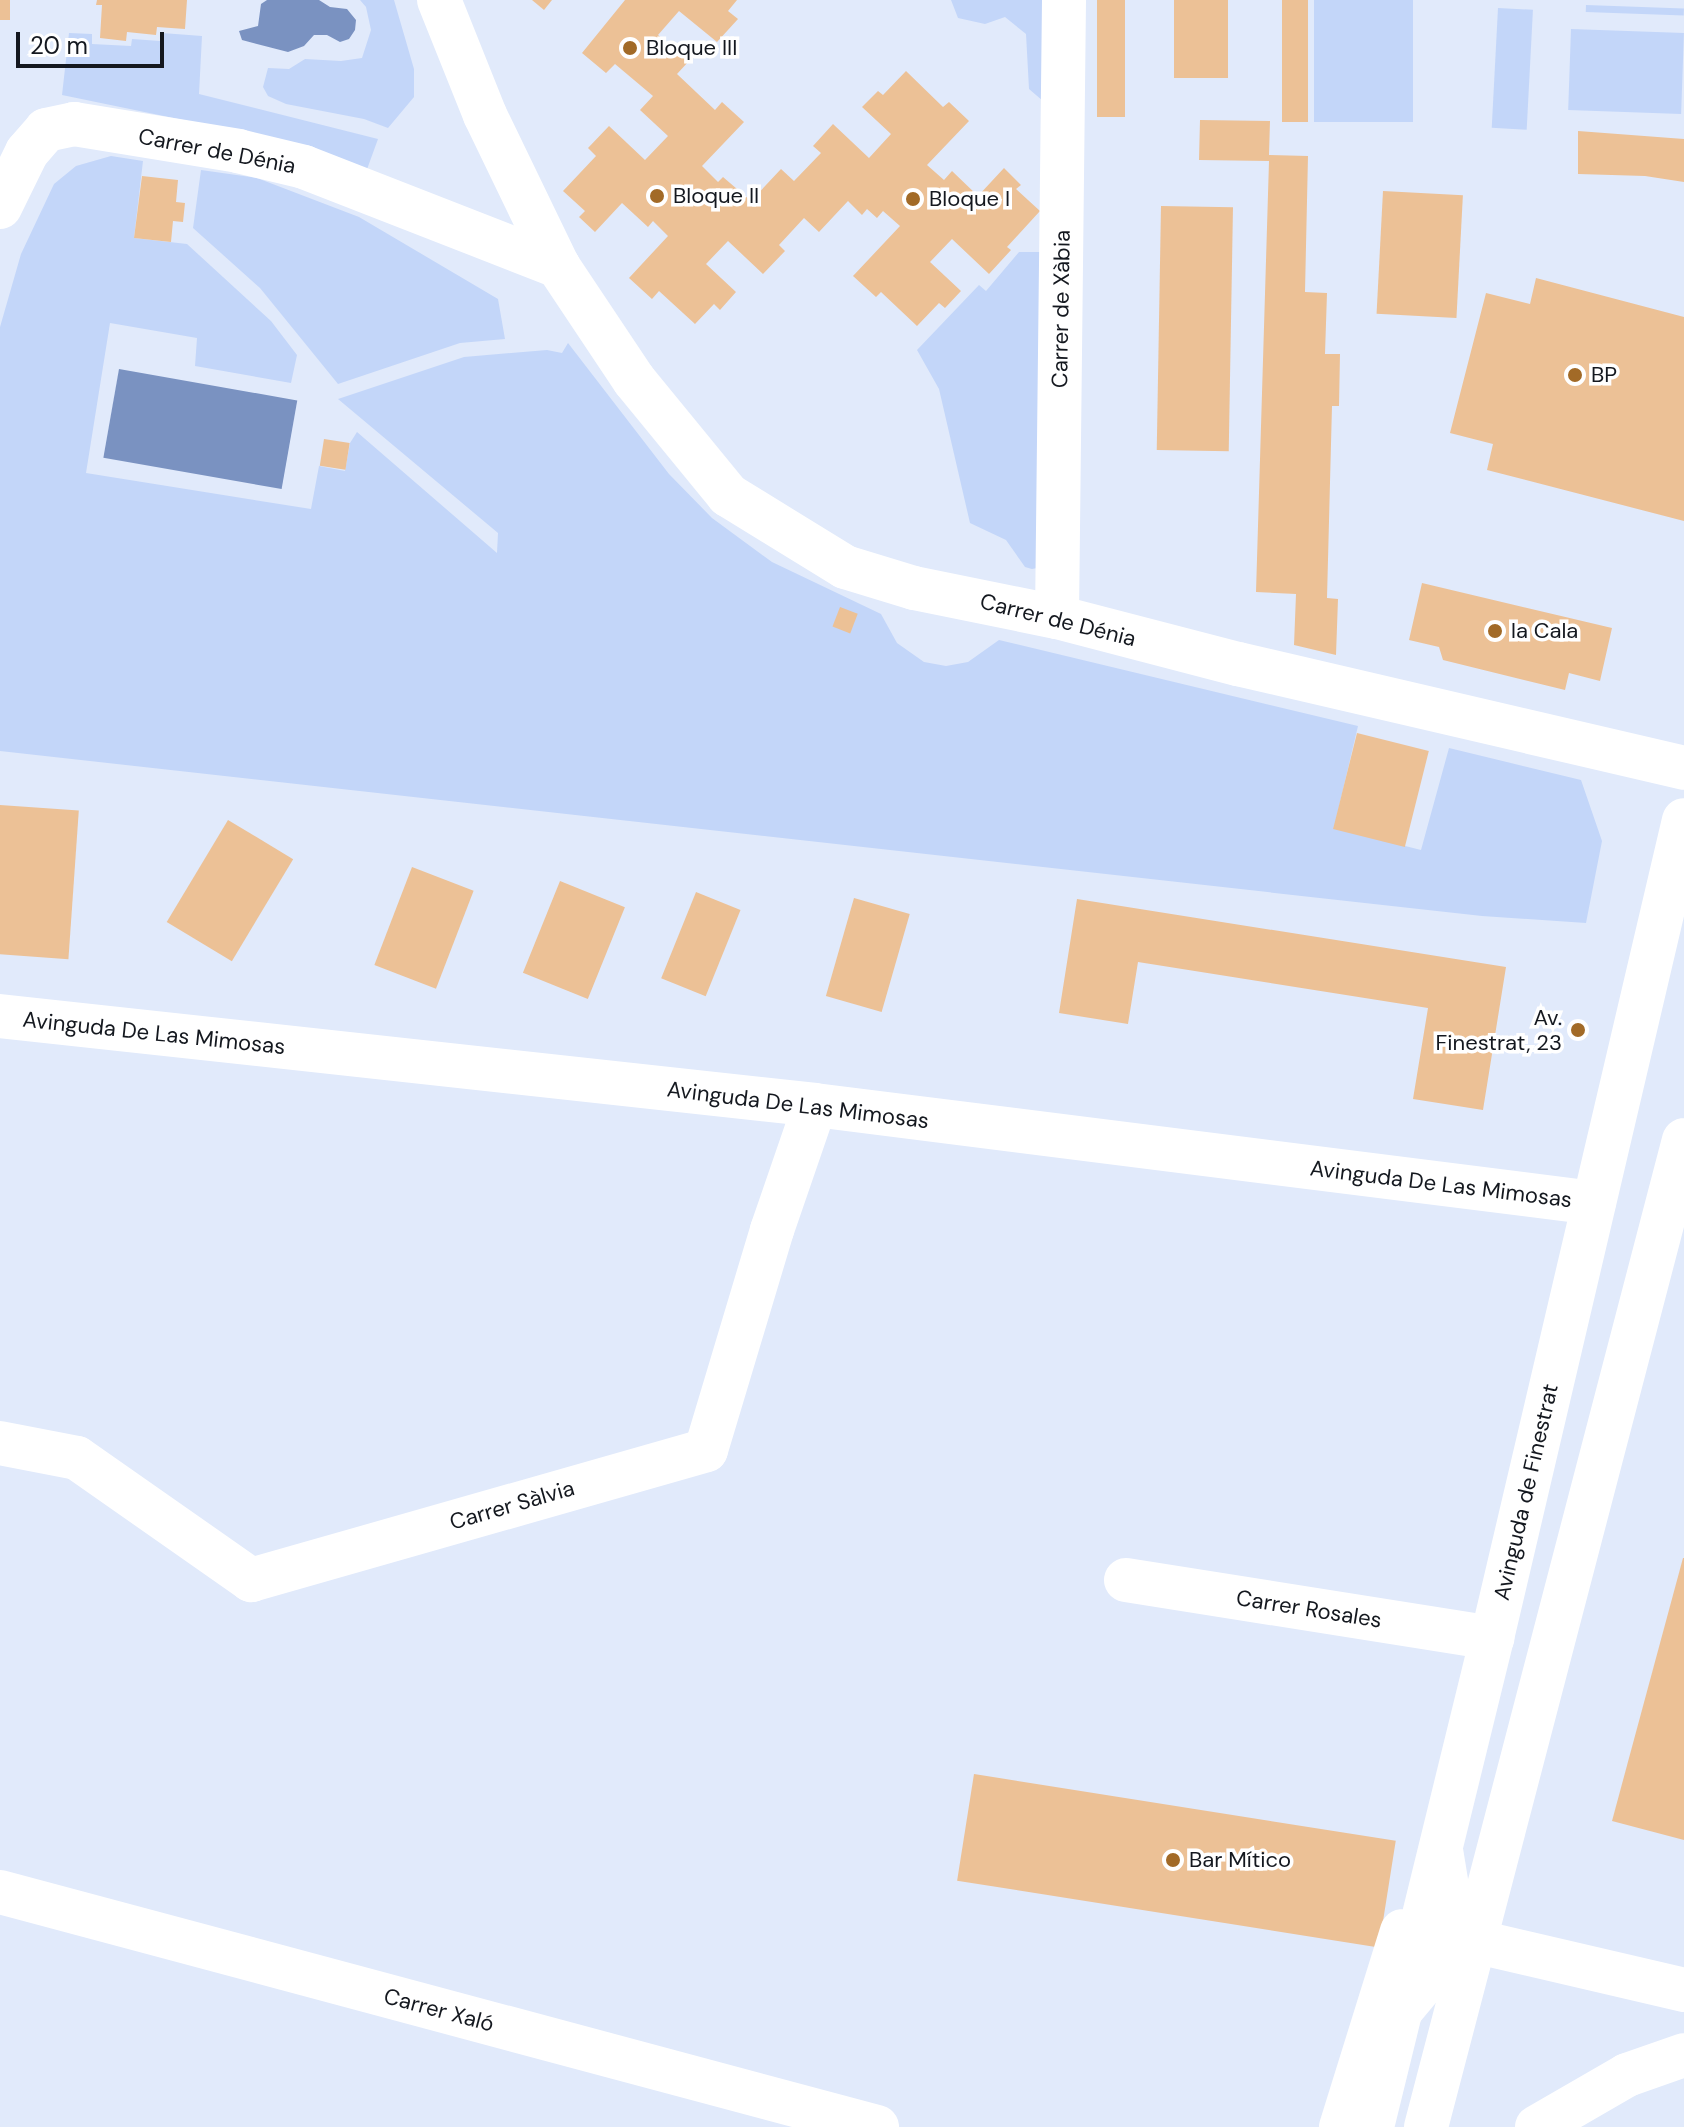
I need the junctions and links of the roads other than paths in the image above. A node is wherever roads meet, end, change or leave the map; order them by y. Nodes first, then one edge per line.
1 (439, 0) edge
2 (1064, 0) edge
3 (0, 207) edge
4 (558, 266) junction
5 (1057, 617) junction
6 (1684, 768) edge
7 (1680, 837) edge
8 (0, 1016) edge
9 (815, 1105) junction
10 (1684, 1140) edge
11 (1594, 1203) junction
12 (0, 1443) edge
13 (1126, 1580) dead end
14 (1492, 1638) junction
15 (1441, 1850) junction
16 (0, 1892) edge
17 (1474, 1941) junction
18 (1684, 1990) edge
19 (1402, 2009) junction
20 (1684, 2055) edge
21 (877, 2127) edge
22 (1341, 2127) edge
23 (1372, 2127) edge
24 (1426, 2127) edge
25 (1537, 2127) edge

1 - 4 street, Carrer de Dénia
2 - 5 street, Carrer de Xàbia
3 - 4 street, Carrer de Dénia
4 - 5 street, Carrer de Dénia
5 - 6 street, Carrer de Dénia
7 - 11 street, Avinguda de Finestrat
8 - 9 street, Avinguda De Las Mimosas
9 - 11 street, Avinguda De Las Mimosas
9 - 12 street, Carrer Sàlvia
10 - 17 street
11 - 14 street, Avinguda de Finestrat
13 - 14 street, Carrer Rosales
14 - 15 street, Avinguda de Finestrat
15 - 17 street
15 - 19 street, Avinguda de Finestrat
15 - 22 street
16 - 21 street, Carrer Xaló
17 - 18 street
17 - 19 street
17 - 24 street
19 - 23 street, Avinguda de Finestrat
20 - 25 street

